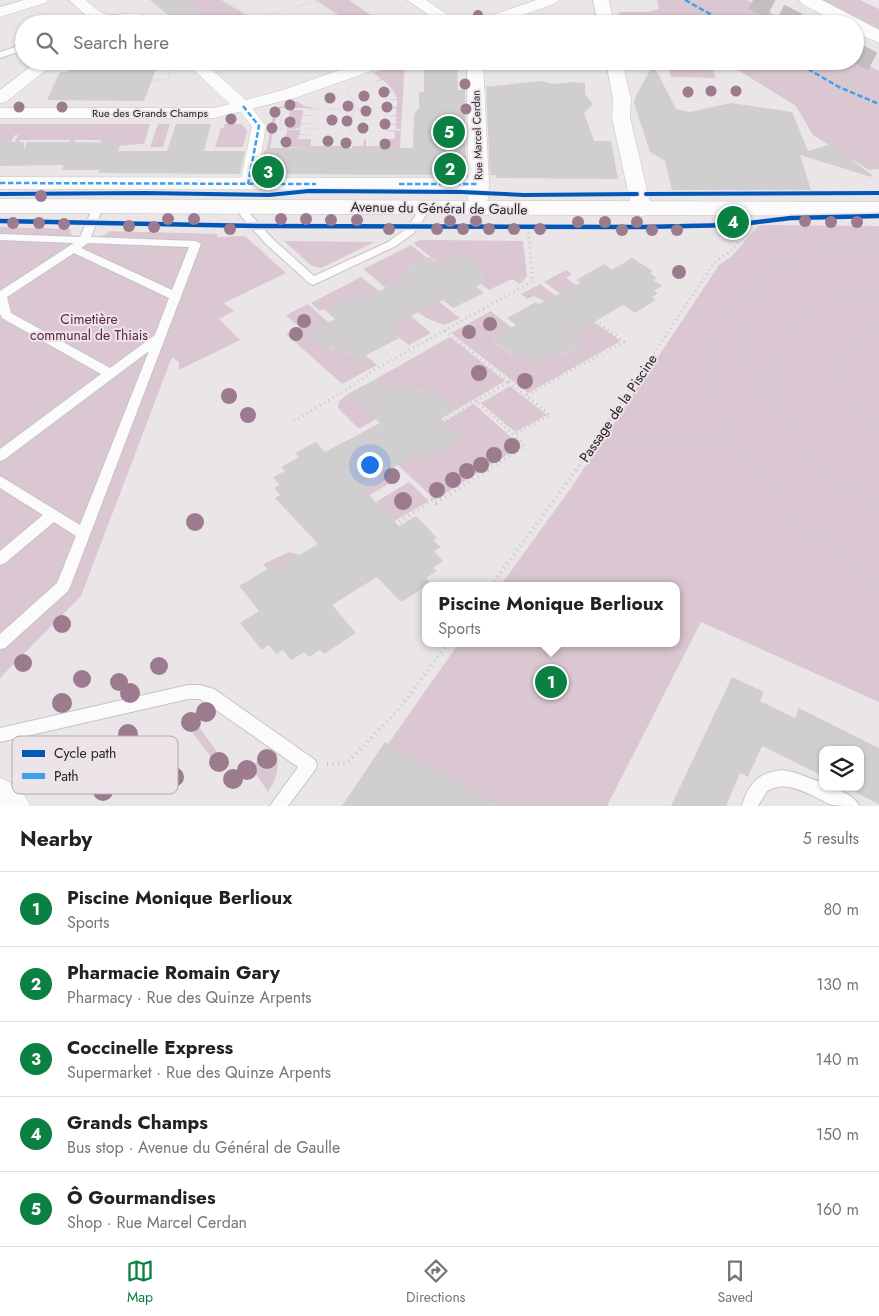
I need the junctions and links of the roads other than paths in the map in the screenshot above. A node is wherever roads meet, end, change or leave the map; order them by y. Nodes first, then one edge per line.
1 (40, 0) edge
2 (77, 0) edge
3 (415, 0) edge
4 (551, 0) edge
5 (601, 0) edge
6 (808, 0) edge
7 (0, 12) edge
8 (92, 15) edge
9 (439, 15) edge
10 (508, 15) edge
11 (604, 15) edge
12 (837, 15) edge
13 (864, 29) edge
14 (879, 37) edge
15 (15, 50) edge
16 (0, 54) edge
17 (37, 70) edge
18 (202, 70) edge
19 (357, 70) edge
20 (475, 70) edge
21 (616, 70) edge
22 (0, 98) edge
23 (243, 106) junction
24 (0, 113) edge
25 (0, 183) edge
26 (479, 184) junction
27 (247, 195) junction
28 (0, 206) edge
29 (98, 207) junction
30 (426, 208) junction
31 (478, 209) junction
32 (879, 209) edge
33 (642, 210) junction
34 (0, 237) edge
35 (84, 241) junction
36 (73, 248) junction
37 (175, 296) junction
38 (3, 316) edge
39 (158, 338) junction
40 (110, 374) junction
41 (0, 456) edge
42 (0, 481) edge
43 (53, 515) junction
44 (83, 534) junction
45 (0, 560) edge
46 (0, 643) edge
47 (0, 734) edge
48 (0, 793) edge
49 (14, 806) edge
50 (278, 806) edge
51 (750, 806) edge
52 (851, 806) edge

1 - 7 street
2 - 8 street
3 - 9 street
4 - 10 street
5 - 11 street
6 - 12 main road
13 - 14 main road
15 - 16 lane
17 - 22 street
18 - 23 street
19 - 23 street, Rue des Grands Champs
20 - 26 street, Rue Marcel Cerdan
21 - 33 street
23 - 24 street, Rue des Grands Champs
23 - 27 street
25 - 27 street
26 - 27 street
26 - 31 street, Rue Marcel Cerdan
27 - 29 main road, Avenue du Général de Gaulle
27 - 30 main road, Avenue du Général de Gaulle
27 - 30 lane
28 - 29 main road, Avenue du Général de Gaulle
29 - 35 lane
30 - 31 main road, Avenue du Général de Gaulle
31 - 33 main road, Avenue du Général de Gaulle
32 - 33 main road, Avenue du Général de Gaulle
34 - 35 lane
35 - 36 lane
35 - 37 lane
36 - 37 lane
36 - 38 lane
37 - 39 lane
38 - 40 lane
39 - 40 lane
39 - 44 lane
40 - 41 lane
42 - 43 lane
43 - 44 lane
43 - 45 lane
44 - 46 lane
47 - 50 lane
48 - 49 street
51 - 52 lane

